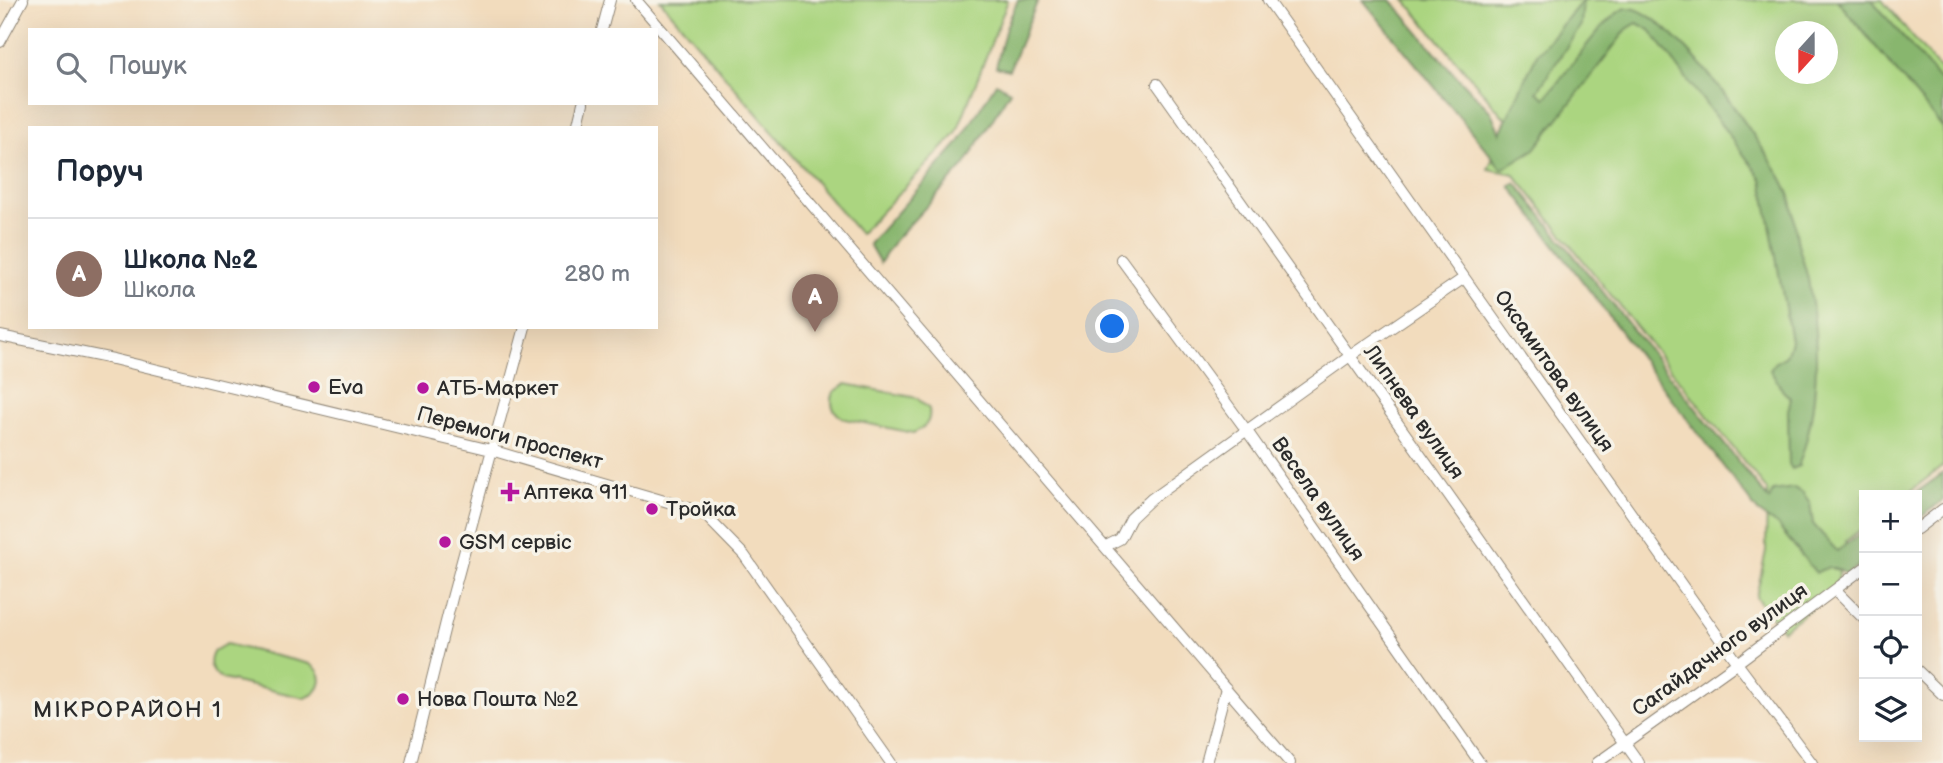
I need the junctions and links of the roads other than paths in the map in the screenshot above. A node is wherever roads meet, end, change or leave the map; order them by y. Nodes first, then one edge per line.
1 (23, 0) edge
2 (610, 0) edge
3 (636, 0) edge
4 (1268, 0) edge
5 (603, 28) edge
6 (0, 42) edge
7 (1157, 84) dead end
8 (582, 105) edge
9 (577, 126) edge
10 (1121, 259) dead end
11 (1464, 278) junction
12 (523, 329) edge
13 (0, 336) edge
14 (1350, 356) junction
15 (1247, 431) junction
16 (491, 450) junction
17 (1943, 509) edge
18 (1922, 524) edge
19 (1106, 546) junction
20 (1859, 572) edge
21 (1835, 590) junction
22 (1861, 616) edge
23 (1737, 663) junction
24 (1922, 675) edge
25 (1226, 688) junction
26 (1943, 695) edge
27 (1625, 743) junction
28 (411, 763) edge
29 (891, 763) edge
30 (1206, 763) edge
31 (1290, 763) edge
32 (1480, 763) edge
33 (1597, 763) edge
34 (1639, 763) edge
35 (1812, 763) edge

1 - 6 street
2 - 5 street
3 - 19 street
4 - 11 street, Оксамитова вулиця
7 - 14 street, Липнева вулиця
8 - 9 street
10 - 15 street, Весела вулиця
11 - 14 street
11 - 23 street, Оксамитова вулиця
12 - 16 street
13 - 16 street, Перемоги проспект
14 - 15 street
14 - 27 street, Липнева вулиця
15 - 19 street
15 - 32 street, Весела вулиця
16 - 28 street
16 - 29 street, Перемоги проспект
17 - 18 street
19 - 25 street
20 - 21 street, Сагайдачного вулиця
21 - 22 street
21 - 23 street, Сагайдачного вулиця
23 - 27 street, Сагайдачного вулиця
23 - 35 street, Оксамитова вулиця
24 - 26 street
25 - 30 street
25 - 31 street
27 - 33 street, Сагайдачного вулиця
27 - 34 street, Липнева вулиця

